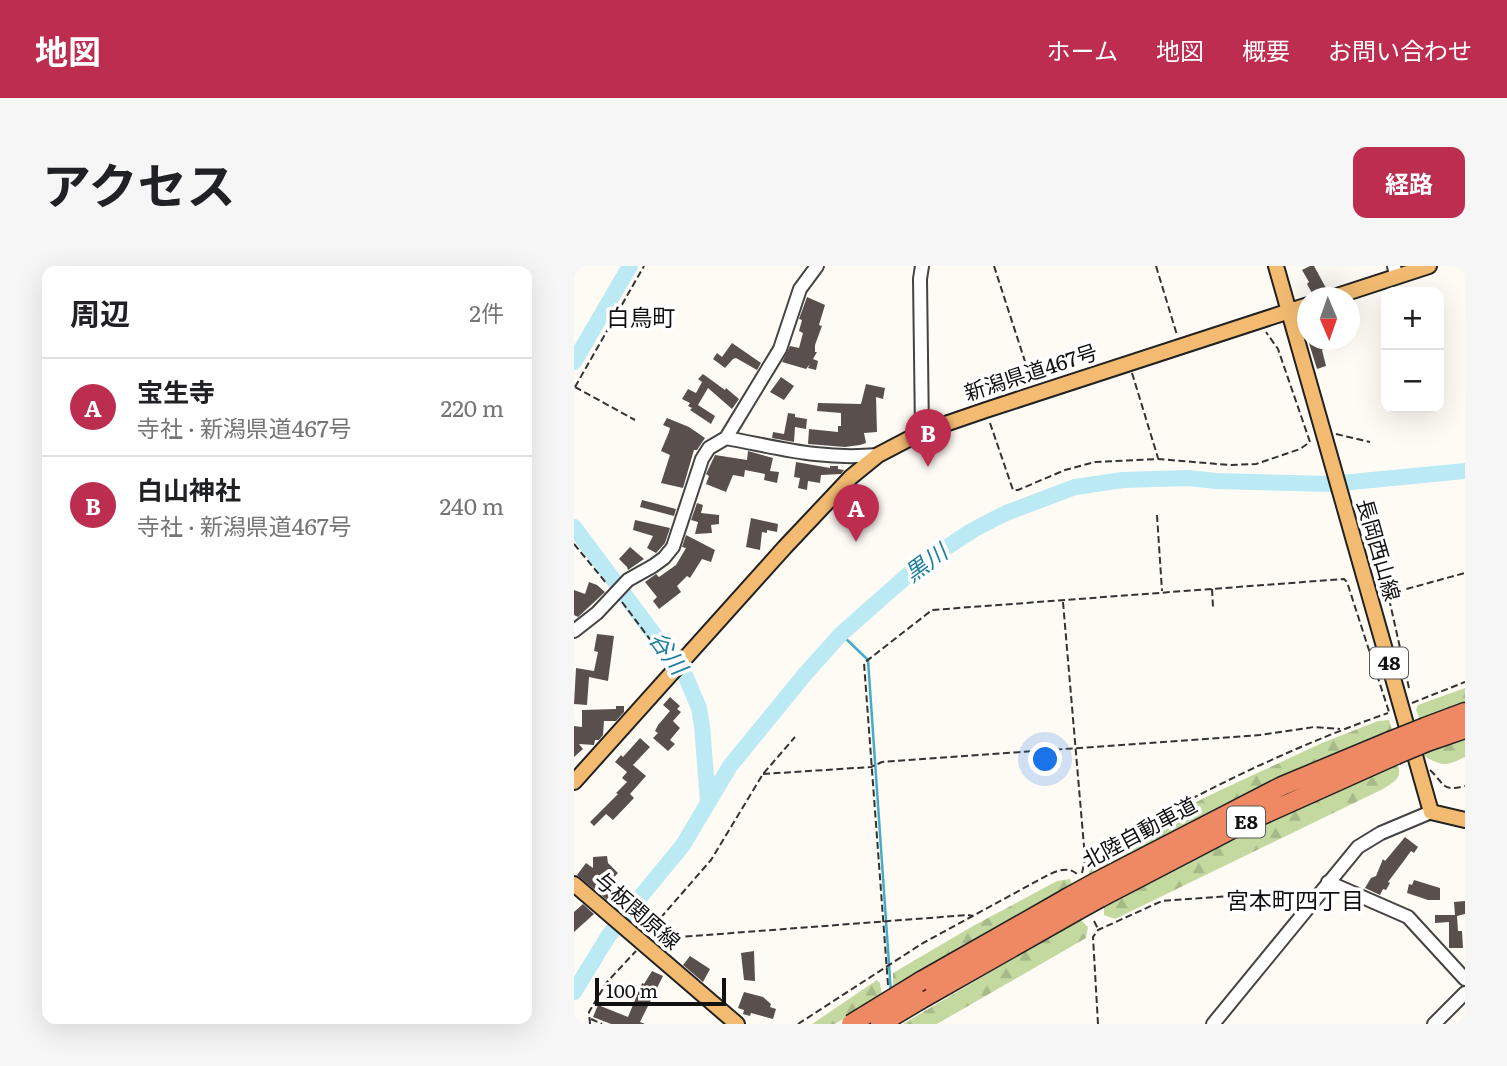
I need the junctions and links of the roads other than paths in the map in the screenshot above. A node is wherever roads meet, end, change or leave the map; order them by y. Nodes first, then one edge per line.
1 (817, 266) edge
2 (922, 266) edge
3 (1276, 266) edge
4 (1429, 266) edge
5 (1395, 271) edge
6 (1357, 287) edge
7 (1297, 309) edge
8 (1288, 312) junction
9 (922, 432) junction
10 (726, 438) junction
11 (878, 455) junction
12 (574, 631) edge
13 (1465, 712) edge
14 (1465, 729) edge
15 (1426, 734) junction
16 (574, 782) edge
17 (1431, 812) junction
18 (1465, 820) edge
19 (574, 884) edge
20 (1325, 886) junction
21 (1070, 905) junction
22 (1465, 979) edge
23 (1465, 993) edge
24 (737, 1024) edge
25 (850, 1024) edge
26 (880, 1024) edge
27 (1213, 1024) edge
28 (1434, 1024) edge

1 - 10 street
2 - 9 street
3 - 8 main road, 長岡西山線 / 48
4 - 5 main road
5 - 6 main road
7 - 8 main road, 新潟県道467号
8 - 9 main road, 新潟県道467号
8 - 17 main road, 長岡西山線 / 48
9 - 11 main road, 新潟県道467号
10 - 11 street
10 - 12 street
11 - 16 main road, 新潟県道467号
13 - 15 highway, 北陸自動車道 / E8
14 - 15 highway, 北陸自動車道 / E8
15 - 21 highway, 北陸自動車道 / E8, bridge
17 - 18 main road
17 - 20 street
19 - 24 main road, 与板関原線
20 - 22 street
20 - 27 street
21 - 25 highway, 北陸自動車道 / E8, bridge
21 - 26 highway, 北陸自動車道 / E8, bridge
23 - 28 street

